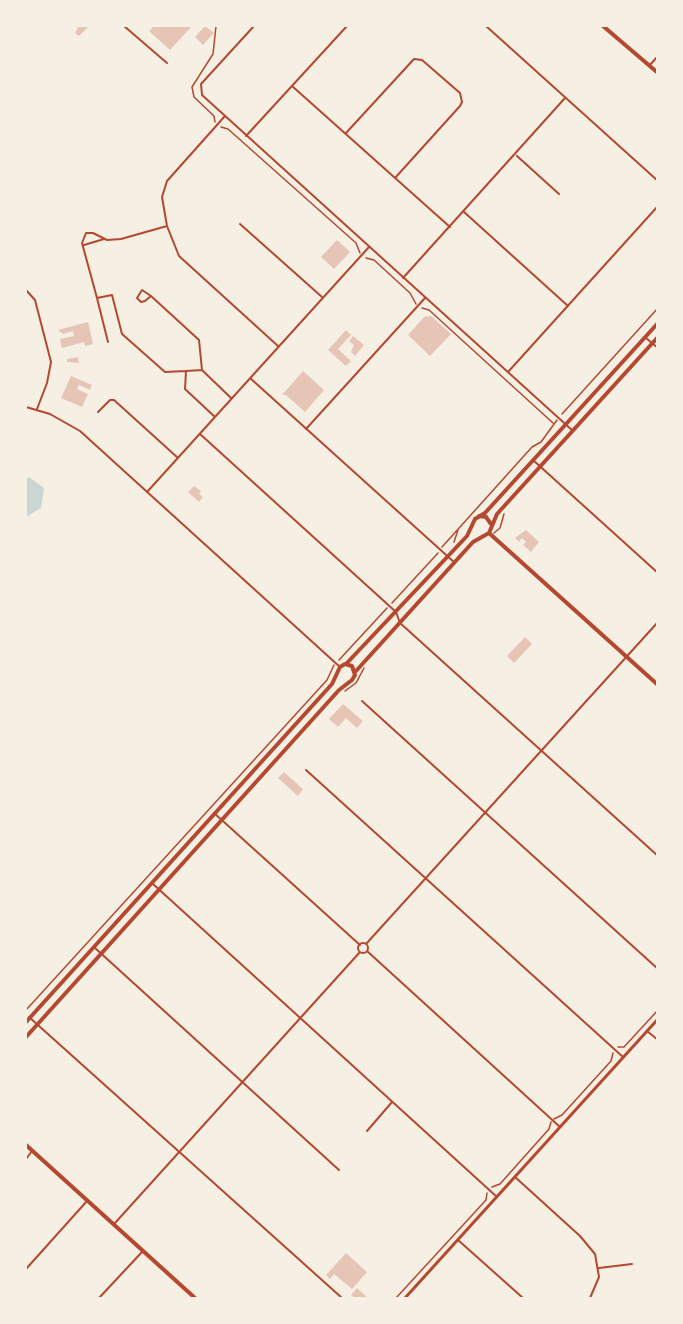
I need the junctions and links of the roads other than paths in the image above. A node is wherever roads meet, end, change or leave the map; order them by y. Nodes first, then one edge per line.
1 (124, 26) edge
2 (254, 26) edge
3 (347, 26) edge
4 (486, 26) edge
5 (603, 26) edge
6 (657, 56) edge
7 (166, 63) dead end
8 (649, 66) junction
9 (657, 73) edge
10 (292, 86) junction
11 (565, 98) junction
12 (225, 116) junction
13 (346, 133) junction
14 (246, 136) junction
15 (516, 155) junction
16 (395, 178) junction
17 (657, 181) edge
18 (559, 194) dead end
19 (657, 206) edge
20 (464, 212) junction
21 (240, 224) dead end
22 (167, 226) junction
23 (450, 227) junction
24 (104, 239) junction
25 (83, 246) junction
26 (369, 247) junction
27 (403, 278) junction
28 (26, 290) edge
29 (151, 296) junction
30 (322, 297) junction
31 (97, 298) junction
32 (425, 298) junction
33 (568, 306) junction
34 (657, 323) edge
35 (645, 337) junction
36 (657, 337) edge
37 (108, 342) dead end
38 (652, 344) junction
39 (278, 346) junction
40 (657, 348) edge
41 (202, 370) junction
42 (186, 371) junction
43 (507, 372) junction
44 (249, 378) junction
45 (231, 398) junction
46 (26, 407) edge
47 (37, 409) junction
48 (98, 412) dead end
49 (215, 417) junction
50 (565, 424) junction
51 (306, 429) junction
52 (573, 431) junction
53 (200, 434) junction
54 (178, 458) junction
55 (533, 460) junction
56 (540, 467) junction
57 (147, 492) junction
58 (479, 516) junction
59 (491, 525) junction
60 (471, 528) junction
61 (489, 533) junction
62 (480, 537) junction
63 (447, 556) junction
64 (454, 563) junction
65 (657, 573) edge
66 (396, 612) junction
67 (657, 622) edge
68 (400, 623) junction
69 (626, 657) junction
70 (345, 664) junction
71 (340, 667) junction
72 (355, 672) junction
73 (338, 676) junction
74 (346, 683) junction
75 (657, 686) edge
76 (362, 701) dead end
77 (277, 743) junction
78 (285, 750) junction
79 (541, 751) junction
80 (306, 770) dead end
81 (214, 813) junction
82 (485, 813) junction
83 (221, 820) junction
84 (657, 856) edge
85 (426, 879) junction
86 (151, 883) junction
87 (158, 890) junction
88 (366, 944) junction
89 (360, 945) junction
90 (93, 946) junction
91 (367, 951) junction
92 (360, 952) junction
93 (101, 953) junction
94 (657, 969) edge
95 (27, 1019) edge
96 (301, 1019) junction
97 (657, 1019) edge
98 (37, 1024) junction
99 (647, 1031) junction
100 (26, 1037) edge
101 (657, 1041) edge
102 (623, 1057) junction
103 (243, 1081) junction
104 (392, 1102) junction
105 (560, 1127) junction
106 (367, 1131) dead end
107 (26, 1145) edge
108 (32, 1151) junction
109 (179, 1152) junction
110 (26, 1159) edge
111 (339, 1170) dead end
112 (515, 1177) junction
113 (497, 1197) junction
114 (87, 1202) junction
115 (113, 1225) junction
116 (458, 1240) junction
117 (142, 1251) junction
118 (632, 1264) dead end
119 (599, 1268) junction
120 (26, 1269) edge
121 (99, 1299) edge
122 (195, 1299) edge
123 (342, 1299) edge
124 (405, 1299) edge
125 (523, 1299) edge
126 (590, 1299) edge

1 - 7 street
2 - 12 street
3 - 10 street
4 - 11 street
5 - 8 main road
6 - 8 street
8 - 9 main road
10 - 13 street
10 - 14 street
11 - 15 street
11 - 17 street
12 - 14 street
12 - 22 street
13 - 16 street
13 - 16 street
14 - 26 street
15 - 18 street
15 - 20 street
16 - 23 street
19 - 33 street
20 - 23 street
20 - 33 street
21 - 30 street
22 - 24 street
22 - 39 street
23 - 27 street
24 - 25 street
24 - 25 street
25 - 31 street
26 - 27 street
26 - 30 street
27 - 32 street
28 - 47 street
29 - 29 street
29 - 41 street
30 - 39 street
31 - 37 street
31 - 42 street
32 - 43 street
32 - 51 street
33 - 43 street
34 - 35 main road
35 - 38 street
35 - 50 main road
36 - 38 main road
38 - 40 street
38 - 52 main road
39 - 44 street
41 - 42 street
41 - 45 street
42 - 49 street
43 - 50 street
44 - 45 street
44 - 51 street
45 - 49 street
46 - 47 street
47 - 57 street
48 - 54 street
49 - 53 street
50 - 52 street
50 - 55 main road
51 - 63 street
52 - 56 main road
53 - 54 street
53 - 66 street
54 - 57 street
55 - 56 street
55 - 58 main road
56 - 59 main road
56 - 65 street
57 - 71 street
58 - 59 main road
58 - 60 main road
59 - 61 main road
60 - 62 main road
60 - 63 main road
61 - 62 main road
61 - 69 main road
62 - 64 main road
63 - 64 street
63 - 66 main road
64 - 68 main road
66 - 68 street
66 - 70 main road
67 - 69 street
68 - 72 main road
68 - 79 street
69 - 75 main road
69 - 79 street
70 - 71 main road
70 - 72 main road
71 - 73 main road
72 - 74 main road
73 - 74 main road
73 - 77 main road
74 - 78 main road
76 - 82 street
77 - 78 main road
77 - 81 main road
78 - 83 main road
79 - 82 street
79 - 84 street
80 - 85 street
81 - 83 street
81 - 86 main road
82 - 85 street
82 - 94 street
83 - 87 main road
83 - 89 street
85 - 88 street
85 - 102 street
86 - 87 street
86 - 90 main road
87 - 93 main road
87 - 96 street
88 - 89 street
88 - 91 street
89 - 92 street
90 - 93 street
90 - 95 main road
91 - 92 street
91 - 105 street
92 - 96 street
93 - 98 main road
93 - 103 street
95 - 98 street
96 - 103 street
96 - 104 street
97 - 99 street
98 - 100 main road
98 - 109 street
99 - 101 street
99 - 102 street
102 - 105 street
103 - 109 street
103 - 111 street
104 - 106 street
104 - 113 street
105 - 112 street
107 - 108 main road
108 - 110 street
108 - 114 main road
109 - 115 street
109 - 123 street
112 - 113 street
112 - 119 street
113 - 116 street
114 - 115 main road
114 - 120 street
115 - 117 main road
116 - 124 street
116 - 125 street
117 - 121 street
117 - 122 main road
118 - 119 street
119 - 126 street

